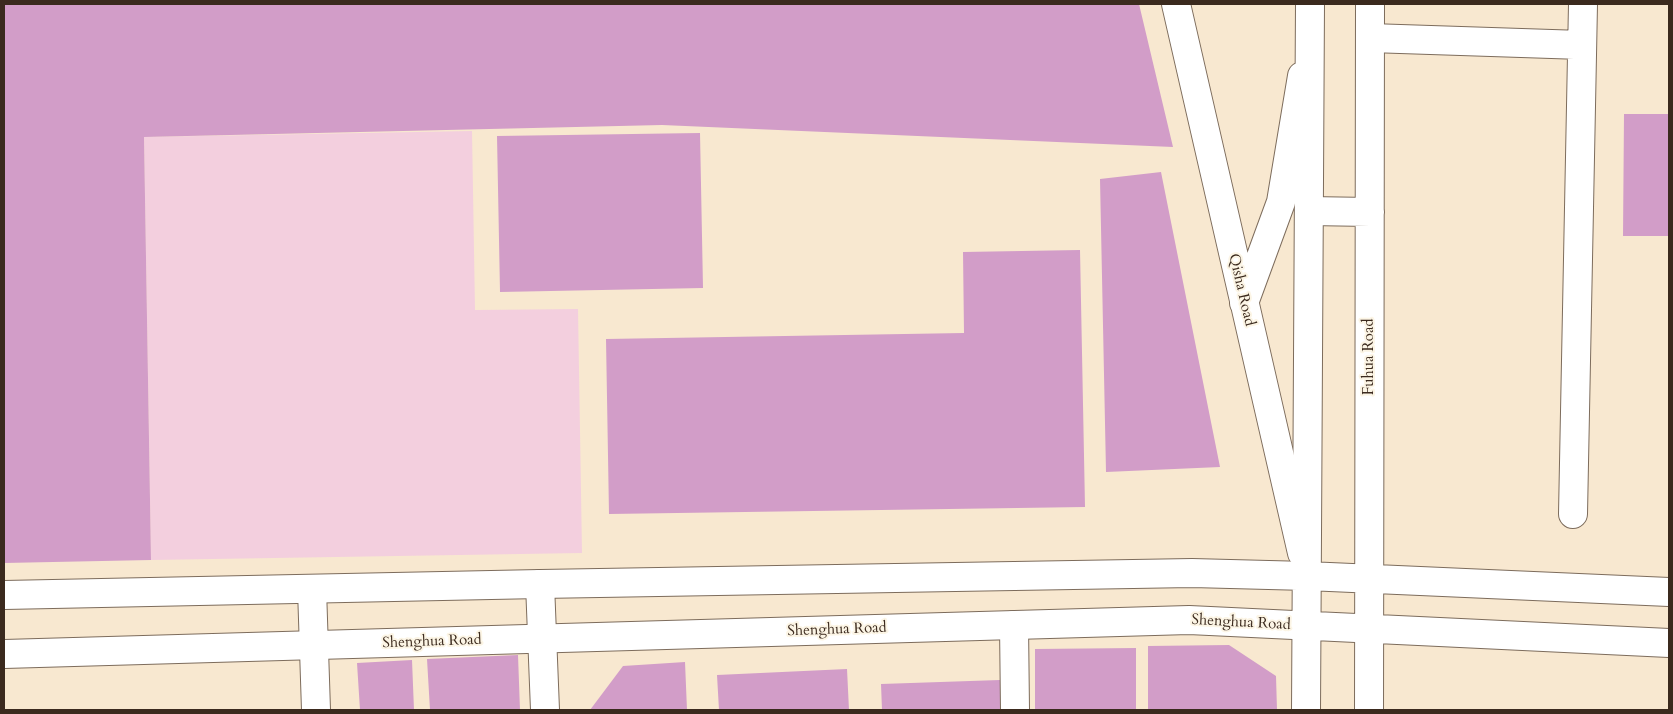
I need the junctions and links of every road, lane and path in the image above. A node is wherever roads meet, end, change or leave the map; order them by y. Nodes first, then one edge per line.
1 (1176, 4) edge
2 (1370, 4) edge
3 (1583, 4) edge
4 (1310, 14) edge
5 (1370, 38) junction
6 (1582, 45) junction
7 (1309, 210) junction
8 (1370, 212) junction
9 (1244, 303) junction
10 (1573, 514) dead end
11 (1307, 576) junction
12 (1371, 578) junction
13 (540, 584) junction
14 (312, 589) junction
15 (1669, 592) edge
16 (4, 596) edge
17 (1014, 625) junction
18 (1307, 626) junction
19 (1370, 629) junction
20 (542, 638) junction
21 (1669, 643) edge
22 (313, 645) junction
23 (4, 654) edge
24 (316, 710) edge
25 (544, 710) edge
26 (1016, 710) edge
27 (1306, 710) edge
28 (1369, 710) edge

1 - 9 main road, Qisha Road
2 - 5 main road, Fuhua Road
3 - 6 main road
4 - 7 main road
4 - 9 main road
5 - 6 main road
5 - 8 main road, Fuhua Road
6 - 10 main road
7 - 8 main road
7 - 11 main road
8 - 12 main road, Fuhua Road
9 - 11 main road, Qisha Road
11 - 12 main road
11 - 13 main road
11 - 18 main road
12 - 15 main road
12 - 19 main road, Fuhua Road
13 - 14 main road
13 - 20 main road
14 - 16 main road
14 - 22 main road
17 - 18 main road, Shenghua Road
17 - 20 main road, Shenghua Road
17 - 26 main road
18 - 19 main road, Shenghua Road
18 - 27 main road
19 - 21 main road, Shenghua Road
19 - 28 main road, Fuhua Road
20 - 22 main road, Shenghua Road
20 - 25 main road
22 - 23 main road, Shenghua Road
22 - 24 main road

